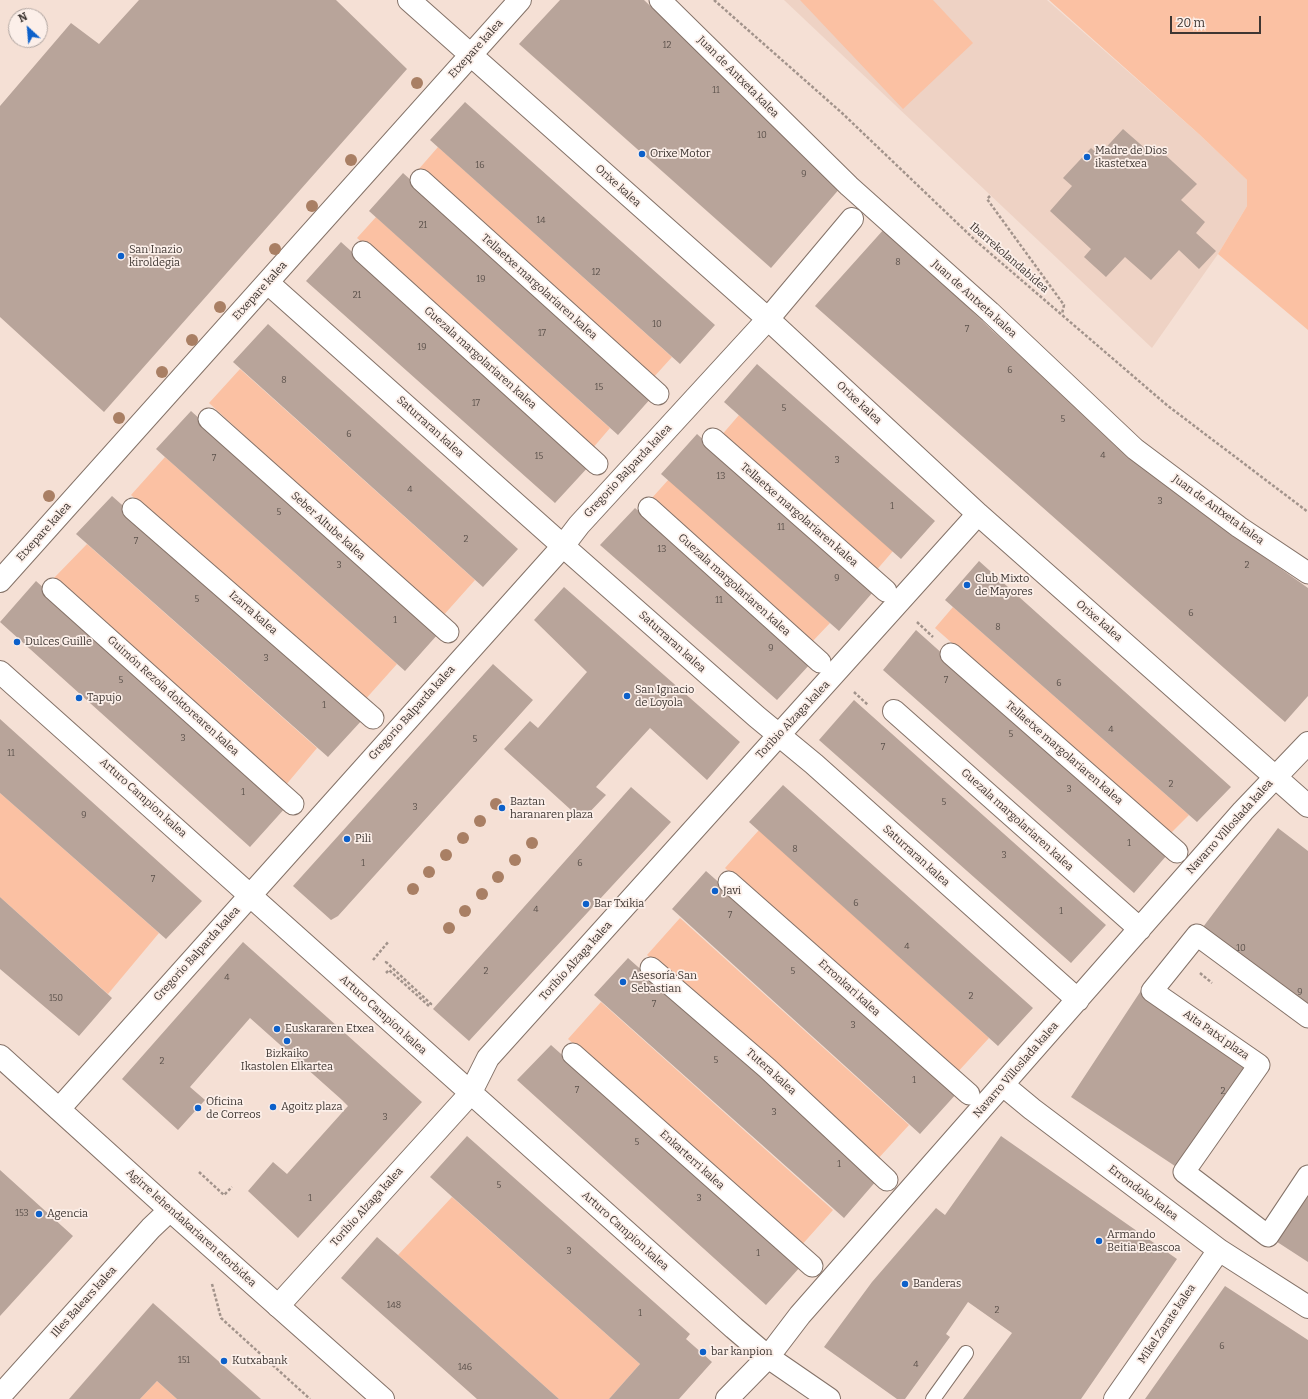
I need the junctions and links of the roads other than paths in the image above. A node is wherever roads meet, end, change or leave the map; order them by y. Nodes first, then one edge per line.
1 (409, 0) edge
2 (520, 0) edge
3 (660, 0) edge
4 (472, 56) junction
5 (421, 180) dead end
6 (852, 220) dead end
7 (364, 252) dead end
8 (268, 283) junction
9 (768, 319) junction
10 (658, 394) dead end
11 (209, 419) dead end
12 (713, 440) dead end
13 (597, 464) dead end
14 (649, 508) dead end
15 (133, 509) dead end
16 (978, 514) junction
17 (563, 546) junction
18 (1308, 573) edge
19 (0, 581) edge
20 (53, 589) dead end
21 (886, 591) dead end
22 (448, 632) dead end
23 (952, 654) dead end
24 (820, 662) dead end
25 (0, 672) edge
26 (894, 711) dead end
27 (373, 718) dead end
28 (779, 735) junction
29 (1308, 743) edge
30 (1275, 776) junction
31 (293, 804) dead end
32 (1308, 806) edge
33 (1177, 852) dead end
34 (729, 882) dead end
35 (250, 895) junction
36 (1140, 930) junction
37 (651, 968) dead end
38 (1078, 1000) junction
39 (1308, 1017) edge
40 (573, 1054) dead end
41 (0, 1056) edge
42 (1003, 1085) junction
43 (470, 1094) junction
44 (969, 1094) dead end
45 (59, 1109) junction
46 (1308, 1176) edge
47 (887, 1180) dead end
48 (170, 1210) junction
49 (1219, 1250) junction
50 (812, 1266) dead end
51 (278, 1306) junction
52 (1308, 1307) edge
53 (966, 1353) dead end
54 (768, 1357) junction
55 (0, 1396) edge
56 (383, 1399) edge
57 (727, 1399) edge
58 (828, 1399) edge
59 (933, 1399) edge
60 (1115, 1399) edge

1 - 4 street, Orixe kalea
2 - 4 street, Etxepare kalea
3 - 18 street, Juan de Antxeta kalea
4 - 8 street, Etxepare kalea
4 - 9 street, Orixe kalea
5 - 10 street, Tellaetxe margolariaren kalea
6 - 9 street, Gregorio Balparda kalea
7 - 13 street, Guezala margolariaren kalea
8 - 17 street, Saturraran kalea
8 - 19 street, Etxepare kalea
9 - 16 street, Orixe kalea
9 - 17 street, Gregorio Balparda kalea
11 - 22 street, Seber Altube kalea
12 - 21 street, Tellaetxe margolariaren kalea
14 - 24 street, Guezala margolariaren kalea
15 - 27 street, Izarra kalea
16 - 28 street, Toribio Alzaga kalea
16 - 30 street, Orixe kalea
17 - 28 street, Saturraran kalea
17 - 35 street, Gregorio Balparda kalea
20 - 31 street, Guimón Rezola doktorearen kalea
23 - 33 street, Tellaetxe margolariaren kalea
25 - 35 street, Arturo Campion kalea
26 - 36 street, Guezala margolariaren kalea
28 - 38 street, Saturraran kalea
28 - 43 street, Toribio Alzaga kalea
29 - 30 street, Navarro Villoslada kalea
30 - 32 street, Orixe kalea
30 - 36 street, Navarro Villoslada kalea
34 - 44 street, Erronkari kalea
35 - 43 street, Arturo Campion kalea
35 - 45 street, Gregorio Balparda kalea
36 - 38 street, Navarro Villoslada kalea
37 - 47 street, Tutera kalea
38 - 42 street, Navarro Villoslada kalea
39 - 46 street, Aita Patxi plaza
40 - 50 street, Enkarterri kalea
41 - 45 street, Agirre lehendakariaren etorbidea
42 - 49 street, Errondoko kalea
42 - 54 street, Navarro Villoslada kalea
43 - 51 street, Toribio Alzaga kalea
43 - 54 street, Arturo Campion kalea
45 - 48 street, Agirre lehendakariaren etorbidea
48 - 51 street, Agirre lehendakariaren etorbidea
48 - 55 street, Illes Balears kalea
49 - 52 street, Errondoko kalea
49 - 60 street, Mikel Zarate kalea
51 - 56 street, Agirre lehendakariaren etorbidea
53 - 59 lane
54 - 57 street, Navarro Villoslada kalea
54 - 58 street, Arturo Campion kalea

